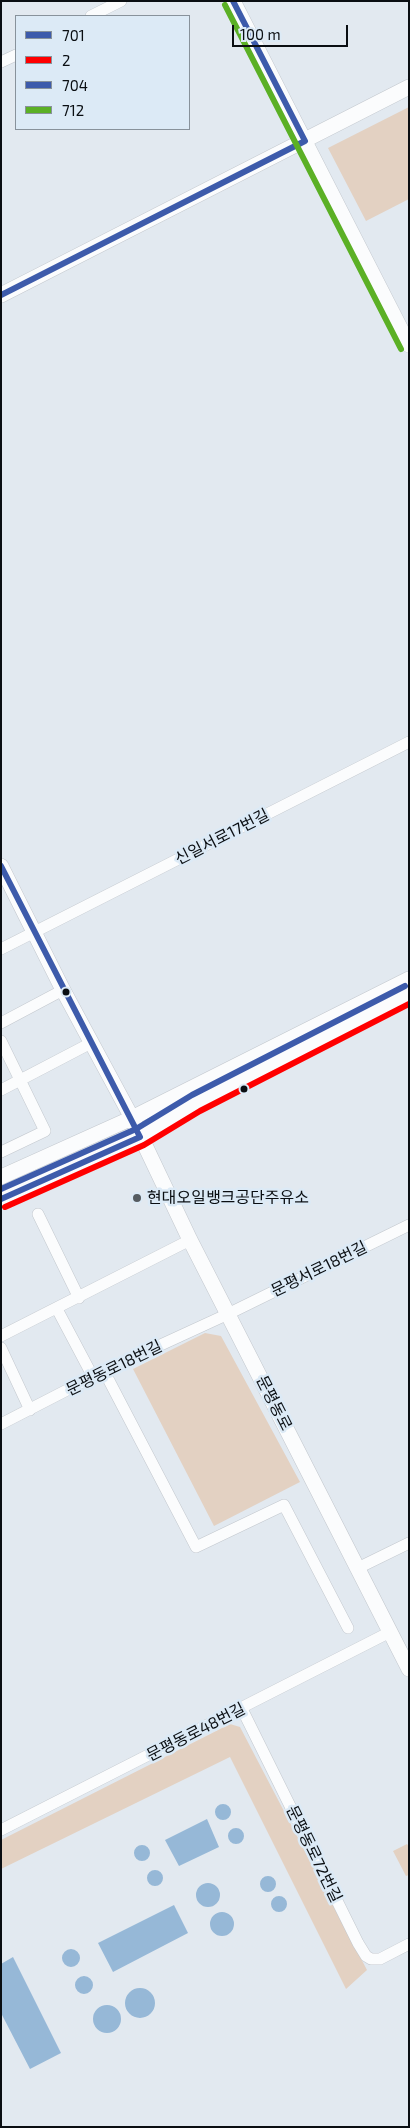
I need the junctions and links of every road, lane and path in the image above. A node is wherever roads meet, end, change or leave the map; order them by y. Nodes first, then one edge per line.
1 (121, 1) edge
2 (233, 1) edge
3 (93, 15) edge
4 (15, 55) edge
5 (1, 62) edge
6 (409, 87) edge
7 (305, 141) junction
8 (1, 295) edge
9 (409, 346) edge
10 (409, 742) edge
11 (1, 866) edge
12 (35, 931) junction
13 (1, 949) edge
14 (409, 978) edge
15 (63, 990) junction
16 (409, 994) edge
17 (1, 1023) edge
18 (1, 1041) edge
19 (91, 1043) junction
20 (20, 1080) junction
21 (1, 1090) edge
22 (132, 1118) junction
23 (140, 1137) junction
24 (1, 1152) edge
25 (1, 1178) edge
26 (1, 1199) edge
27 (38, 1214) dead end
28 (409, 1225) edge
29 (190, 1240) junction
30 (78, 1298) junction
31 (57, 1309) junction
32 (228, 1314) junction
33 (1, 1336) edge
34 (1, 1348) edge
35 (104, 1371) junction
36 (93, 1377) junction
37 (30, 1410) junction
38 (1, 1424) edge
39 (409, 1543) edge
40 (358, 1568) junction
41 (348, 1628) dead end
42 (390, 1632) junction
43 (409, 1669) edge
44 (242, 1708) junction
45 (1, 1830) edge
46 (409, 1944) edge

1 - 3 street
2 - 7 main road
4 - 5 street
6 - 7 main road
7 - 8 main road
7 - 9 main road
10 - 12 street, 신일서로17번길
11 - 12 main road, 문평동로
12 - 13 street, 신일서로17번길
12 - 15 main road, 문평동로
14 - 22 main road
15 - 17 street
15 - 19 main road, 문평동로
16 - 23 main road
18 - 20 street
19 - 20 street
19 - 22 main road, 문평동로
20 - 21 street
20 - 24 street
22 - 23 main road, 문평동로
22 - 25 main road
23 - 26 main road
23 - 29 main road, 문평동로
27 - 30 street
28 - 32 street, 문평서로18번길
29 - 30 street
29 - 32 main road, 문평동로
30 - 31 street
31 - 33 street
31 - 36 street
32 - 35 street, 문평동로18번길
32 - 40 main road, 문평동로
34 - 37 street
35 - 36 street, 문평동로18번길
35 - 41 street
36 - 37 street, 문평동로18번길
37 - 38 street, 문평동로18번길
39 - 40 street
40 - 42 main road, 문평동로
42 - 43 main road, 문평동로
42 - 44 street, 문평동로48번길
44 - 45 street, 문평동로48번길
44 - 46 street, 문평동로72번길

